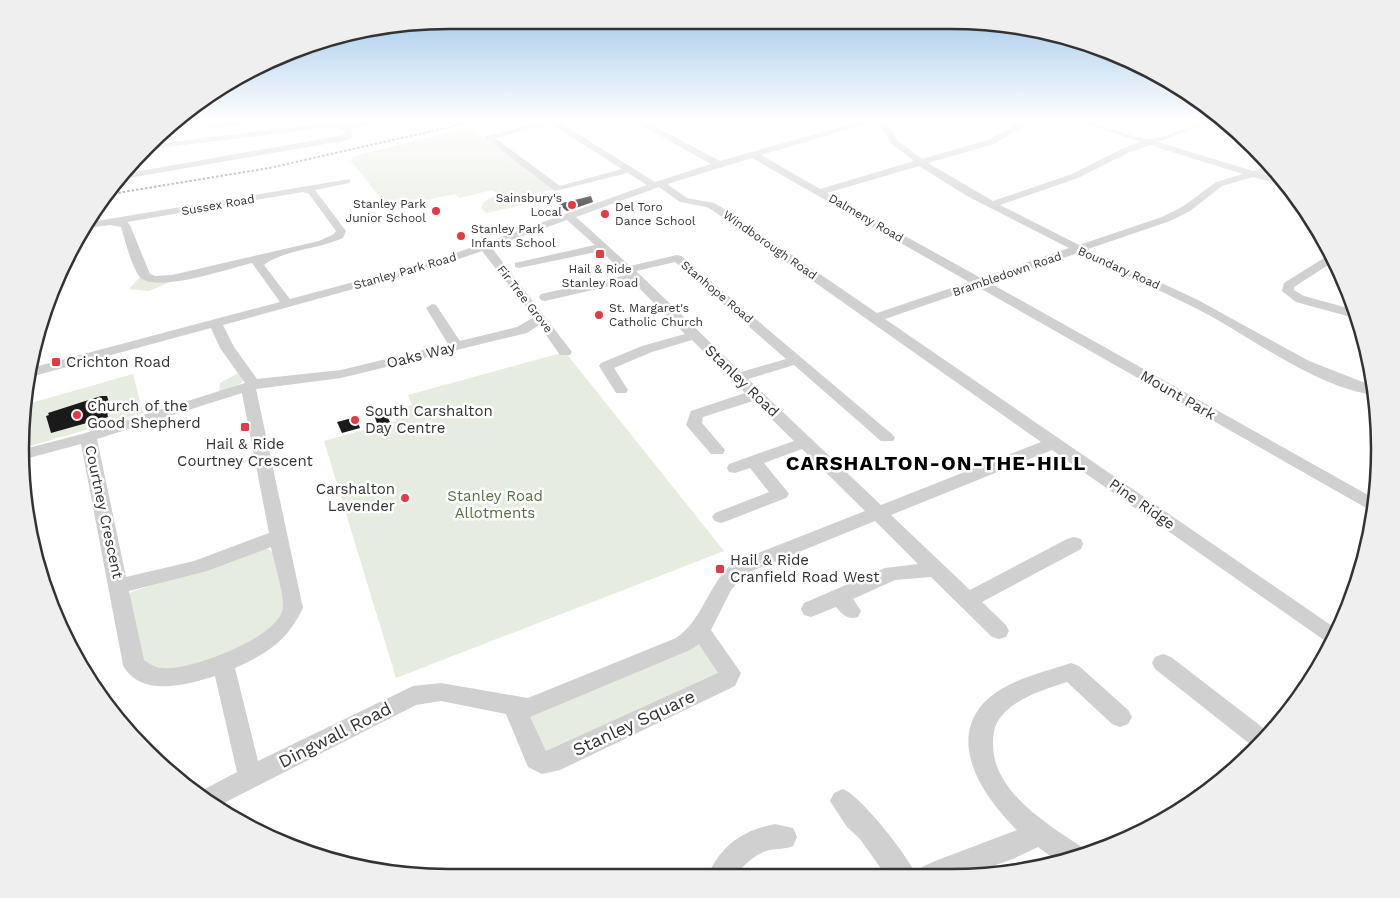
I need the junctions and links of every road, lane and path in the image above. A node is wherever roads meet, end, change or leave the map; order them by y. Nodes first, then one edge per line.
1 (193, 162) edge
2 (522, 162) edge
3 (617, 162) edge
4 (714, 162) edge
5 (725, 162) edge
6 (766, 162) edge
7 (922, 162) joint
8 (1102, 162) edge
9 (1214, 162) edge
10 (718, 164) junction
11 (629, 170) junction
12 (1265, 170) edge
13 (1253, 174) junction
14 (130, 176) edge
15 (347, 181) dead end
16 (1274, 181) edge
17 (657, 184) junction
18 (306, 190) junction
19 (819, 192) junction
20 (992, 205) junction
21 (569, 216) junction
22 (141, 218) junction
23 (111, 222) junction
24 (95, 224) edge
25 (125, 225) junction
26 (604, 247) junction
27 (485, 248) junction
28 (1077, 250) junction
29 (269, 255) junction
30 (1327, 261) edge
31 (239, 262) junction
32 (257, 264) junction
33 (519, 265) dead end
34 (631, 273) junction
35 (981, 283) junction
36 (545, 297) dead end
37 (288, 304) junction
38 (432, 308) dead end
39 (1348, 313) edge
40 (541, 318) junction
41 (876, 318) junction
42 (216, 324) junction
43 (526, 328) junction
44 (550, 330) junction
45 (695, 335) junction
46 (456, 346) junction
47 (565, 352) dead end
48 (796, 360) junction
49 (36, 371) edge
50 (738, 377) junction
51 (251, 386) junction
52 (1367, 389) edge
53 (621, 390) dead end
54 (756, 395) junction
55 (88, 437) junction
56 (887, 438) dead end
57 (806, 442) junction
58 (1054, 443) junction
59 (717, 450) dead end
60 (29, 453) edge
61 (754, 462) junction
62 (735, 468) dead end
63 (1368, 503) edge
64 (878, 513) junction
65 (720, 516) dead end
66 (279, 536) junction
67 (1074, 544) dead end
68 (936, 569) junction
69 (732, 573) joint
70 (119, 586) junction
71 (968, 600) junction
72 (811, 609) dead end
73 (999, 631) dead end
74 (698, 632) junction
75 (1328, 634) edge
76 (1164, 663) dead end
77 (223, 664) junction
78 (420, 694) joint
79 (518, 707) junction
80 (1120, 717) dead end
81 (1257, 736) edge
82 (250, 777) junction
83 (213, 796) edge
84 (843, 800) dead end
85 (1038, 832) junction
86 (784, 837) dead end
87 (1068, 853) edge
88 (726, 869) edge
89 (898, 869) edge
90 (947, 869) edge

1 - 14 street
2 - 11 street
3 - 11 street, Windborough Road
4 - 10 street
5 - 10 street, Stanley Park Road
6 - 19 street, Dalmeny Road
7 - 19 street
7 - 20 street, Boundary Road
8 - 20 street
9 - 13 street
10 - 17 street, Stanley Park Road
11 - 17 street, Windborough Road
12 - 13 street, Brambledown Road
13 - 16 street
13 - 28 street, Brambledown Road
15 - 18 street, Sussex Road
17 - 21 street, Stanley Park Road
17 - 41 street, Windborough Road
18 - 22 street, Sussex Road
18 - 29 street
19 - 35 street, Dalmeny Road
20 - 28 street, Boundary Road
21 - 26 street, Stanley Road
21 - 27 street, Stanley Park Road
22 - 23 street, Sussex Road
22 - 25 street
23 - 24 street, Sussex Road
23 - 25 street
25 - 31 street
26 - 33 street
26 - 34 street, Stanley Road
27 - 37 street, Stanley Park Road
27 - 40 street, Fir Tree Grove
28 - 35 street, Brambledown Road
28 - 52 street, Boundary Road
29 - 31 street
29 - 32 street
30 - 39 street
31 - 32 street
32 - 37 street
34 - 36 street
34 - 45 street, Stanley Road
34 - 48 street, Stanhope Road
35 - 41 street, Brambledown Road
35 - 63 street, Mount Park
37 - 42 street, Stanley Park Road
38 - 46 street
40 - 43 street, Oaks Way
40 - 44 street, Fir Tree Grove
41 - 58 street, Pine Ridge
42 - 49 street, Stanley Park Road
42 - 51 street
43 - 44 street, Oaks Way
43 - 46 street, Oaks Way
44 - 47 street, Fir Tree Grove
45 - 50 street, Stanley Road
45 - 53 street
46 - 51 street, Oaks Way
48 - 50 street
48 - 56 street, Stanhope Road
50 - 54 street, Stanley Road
51 - 55 street, Oaks Way
51 - 66 street, Courtney Crescent
54 - 57 street, Stanley Road
54 - 59 street
55 - 60 street, Oaks Way
55 - 70 street, Courtney Crescent
57 - 61 street
57 - 64 street, Stanley Road
58 - 64 street
58 - 75 street, Pine Ridge
61 - 62 street
61 - 65 street
64 - 68 street, Stanley Road
64 - 69 street
66 - 70 street, Courtney Crescent
66 - 77 street, Courtney Crescent
67 - 71 street
68 - 71 street, Stanley Road
68 - 72 street
69 - 74 street
70 - 77 street, Courtney Crescent
71 - 73 street, Stanley Road
74 - 79 street
74 - 79 street, Stanley Square
76 - 81 street
77 - 82 street
78 - 79 street
78 - 82 street, Dingwall Road
80 - 85 street
82 - 83 street, Dingwall Road
84 - 89 street
85 - 87 street
85 - 90 street
86 - 88 street

